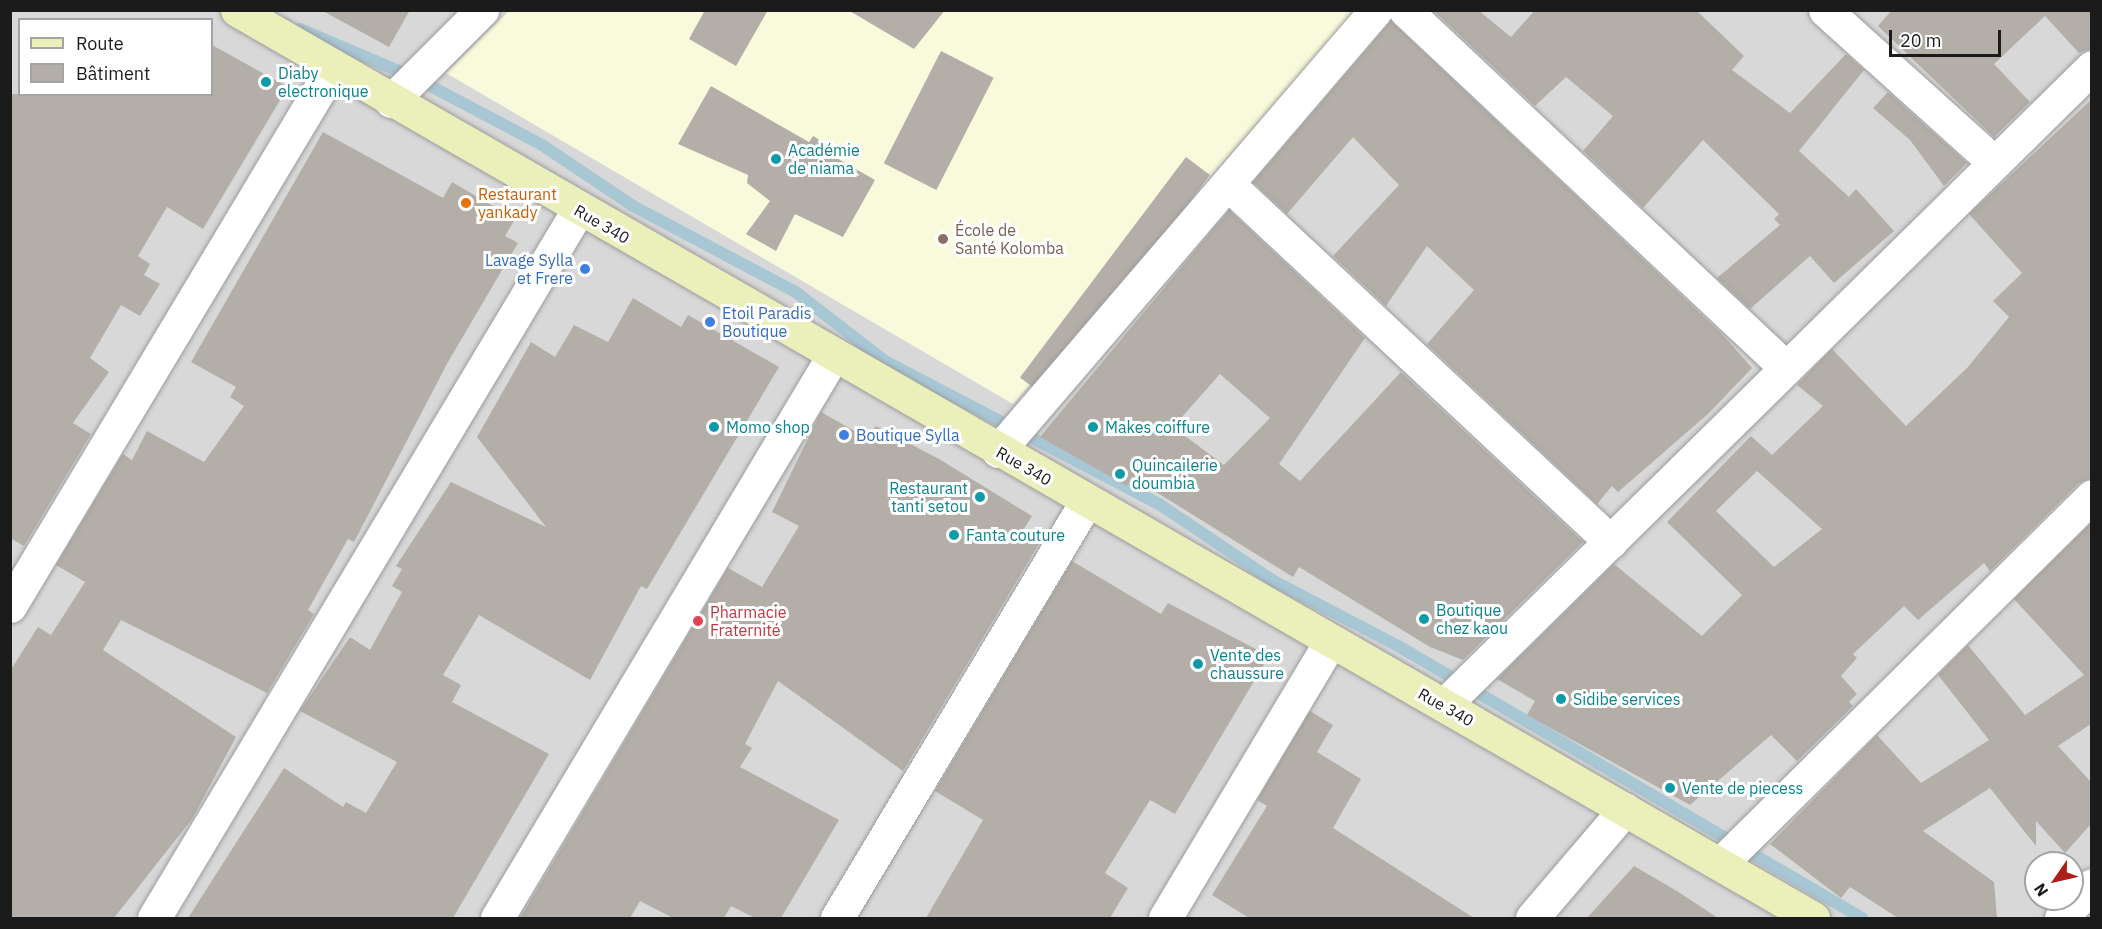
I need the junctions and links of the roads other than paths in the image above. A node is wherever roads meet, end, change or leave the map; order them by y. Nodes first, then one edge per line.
1 (237, 10) edge
2 (482, 10) edge
3 (1376, 10) edge
4 (1405, 10) edge
5 (1825, 10) edge
6 (333, 67) junction
7 (2091, 67) edge
8 (391, 101) junction
9 (1994, 162) junction
10 (1228, 184) junction
11 (578, 210) junction
12 (833, 356) junction
13 (1785, 367) junction
14 (999, 451) junction
15 (2091, 496) edge
16 (1086, 502) junction
17 (1611, 542) junction
18 (10, 606) edge
19 (1330, 642) junction
20 (1444, 705) junction
21 (1625, 809) junction
22 (1720, 864) junction
23 (2091, 885) edge
24 (154, 918) edge
25 (497, 918) edge
26 (837, 918) edge
27 (1165, 918) edge
28 (1532, 918) edge
29 (1813, 918) edge
30 (2061, 918) edge

1 - 6 street, Rue 340
2 - 8 street
3 - 10 street
4 - 13 street
5 - 9 street
6 - 8 street, Rue 340
6 - 18 street
7 - 9 street
8 - 11 street, Rue 340
9 - 13 street
10 - 14 street
10 - 17 street
11 - 12 street, Rue 340
11 - 24 street
12 - 14 street, Rue 340
12 - 25 street
13 - 17 street
14 - 16 street, Rue 340
15 - 22 street
16 - 19 street, Rue 340
16 - 26 street
17 - 20 street
19 - 20 street, Rue 340
19 - 27 street
20 - 21 street, Rue 340
21 - 22 street, Rue 340
21 - 28 street
22 - 29 street, Rue 340
23 - 30 street

